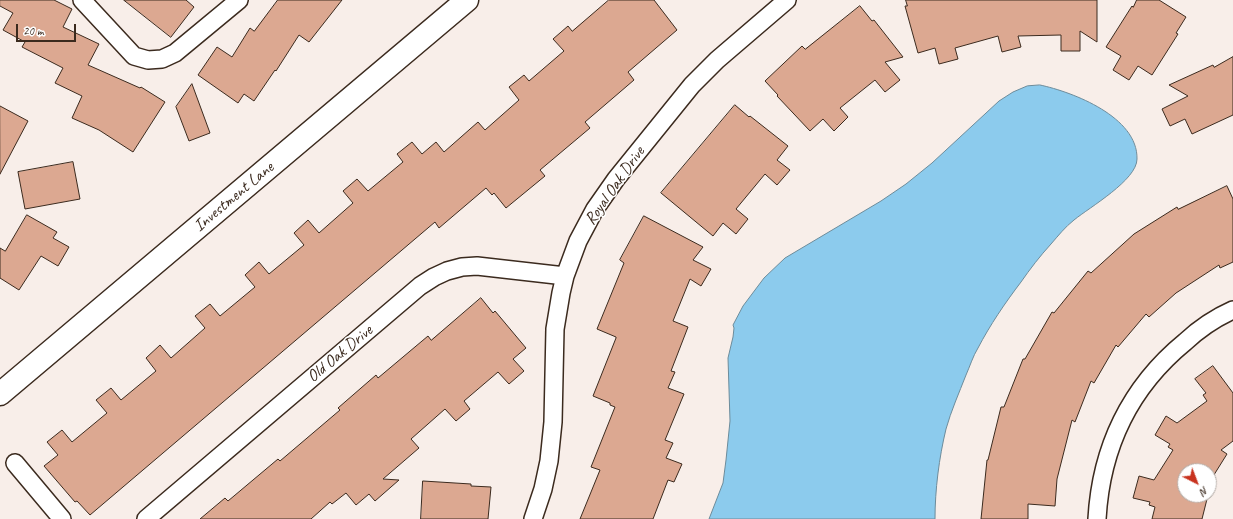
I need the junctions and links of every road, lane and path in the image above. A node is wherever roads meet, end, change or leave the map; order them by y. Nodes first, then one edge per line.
1 (82, 0) edge
2 (239, 0) edge
3 (467, 0) edge
4 (787, 0) edge
5 (565, 276) junction
6 (1233, 310) edge
7 (0, 394) edge
8 (15, 463) dead end
9 (62, 519) edge
10 (146, 519) edge
11 (533, 519) edge
12 (1097, 519) edge

1 - 2 street
3 - 7 street, Investment Lane
4 - 5 street, Royal Oak Drive
5 - 10 street, Old Oak Drive
5 - 11 street, Royal Oak Drive
6 - 12 street
8 - 9 street

